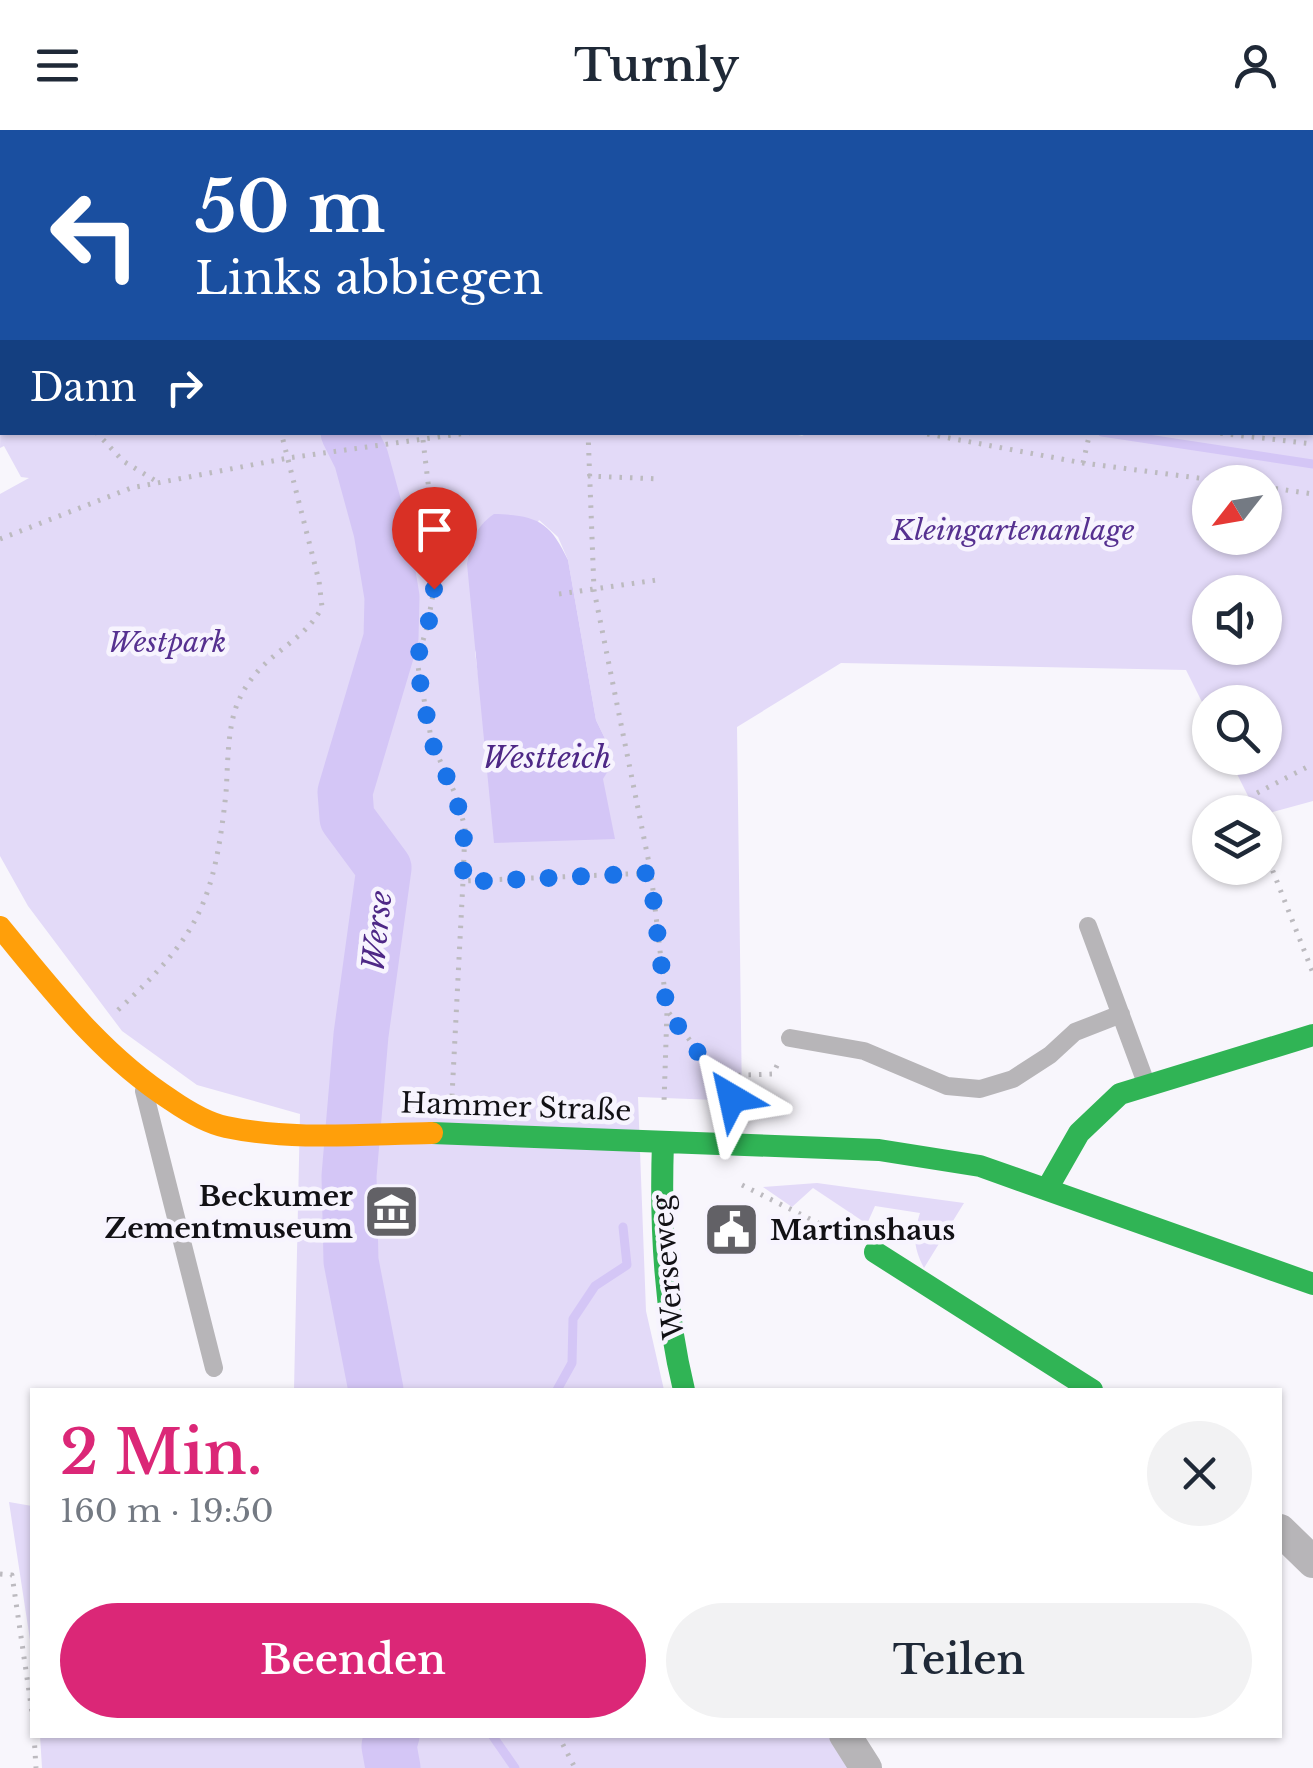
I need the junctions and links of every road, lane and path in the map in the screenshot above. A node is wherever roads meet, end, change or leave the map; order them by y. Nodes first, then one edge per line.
1 (99, 435) edge
2 (282, 435) edge
3 (455, 435) edge
4 (588, 435) edge
5 (933, 435) edge
6 (1090, 435) edge
7 (1236, 435) edge
8 (423, 440) junction
9 (1313, 444) edge
10 (288, 458) junction
11 (1083, 463) junction
12 (588, 476) junction
13 (1192, 477) edge
14 (660, 479) dead end
15 (159, 483) junction
16 (1282, 489) edge
17 (1313, 494) edge
18 (0, 539) edge
19 (657, 580) dead end
20 (594, 590) junction
21 (560, 594) dead end
22 (1313, 764) edge
23 (1255, 795) edge
24 (650, 873) junction
25 (463, 882) junction
26 (1278, 885) edge
27 (1088, 926) dead end
28 (3, 938) edge
29 (1313, 973) edge
30 (667, 1011) junction
31 (1121, 1014) junction
32 (1313, 1035) edge
33 (90, 1036) junction
34 (790, 1038) joint
35 (717, 1076) junction
36 (141, 1081) junction
37 (1146, 1084) junction
38 (735, 1109) dead end
39 (450, 1134) junction
40 (664, 1142) junction
41 (738, 1145) junction
42 (1047, 1189) junction
43 (875, 1252) joint
44 (1313, 1284) edge
45 (214, 1368) dead end
46 (684, 1388) edge
47 (1089, 1388) edge
48 (1282, 1532) edge
49 (1313, 1562) edge
50 (0, 1574) edge
51 (30, 1698) edge
52 (34, 1738) edge
53 (560, 1738) edge
54 (847, 1738) edge
55 (36, 1768) edge
56 (575, 1768) edge
57 (866, 1768) edge

1 - 15 path
2 - 10 path
3 - 8 path
4 - 12 path
5 - 11 path
6 - 11 path
7 - 9 path
8 - 10 path
8 - 25 path
10 - 15 path
10 - 33 path
11 - 13 path
12 - 14 path
12 - 20 path
15 - 18 path
16 - 17 path
19 - 20 path
20 - 21 path
20 - 24 path
22 - 23 path
24 - 25 path
24 - 30 path
25 - 39 path
26 - 29 path
27 - 31 lane
28 - 33 main road, Hammer Straße
30 - 35 path
30 - 40 path
31 - 34 lane
31 - 37 lane
32 - 37 main road
33 - 36 main road, Hammer Straße
34 - 35 path
35 - 38 path
36 - 39 main road, Hammer Straße
36 - 45 lane
37 - 42 main road
39 - 40 main road, Hammer Straße
40 - 41 main road, Hammer Straße
40 - 46 main road, Werseweg
41 - 42 main road, Hammer Straße
41 - 43 path
42 - 44 main road, Hammer Straße
43 - 47 main road
48 - 49 street
50 - 51 path
52 - 55 path
53 - 56 path
54 - 57 street

